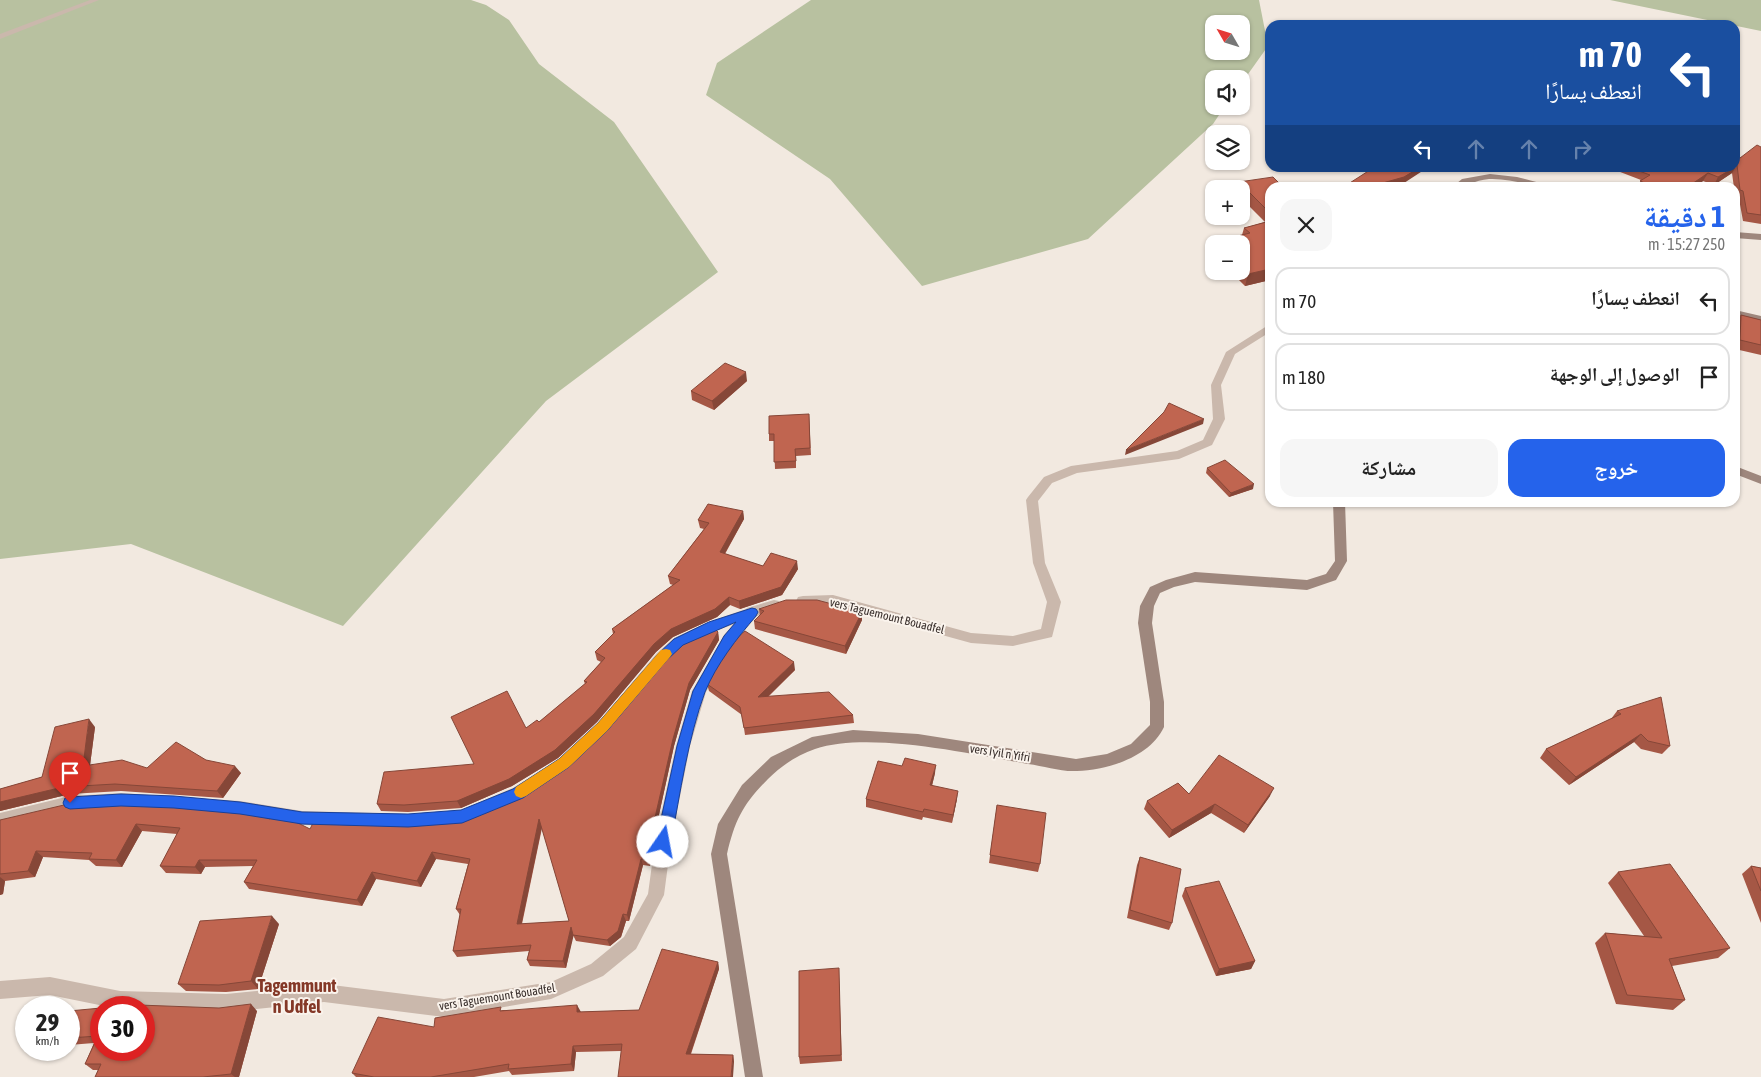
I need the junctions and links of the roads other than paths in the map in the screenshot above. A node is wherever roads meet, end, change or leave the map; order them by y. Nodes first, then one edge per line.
1 (96, 0) edge
2 (0, 37) edge
3 (1461, 182) edge
4 (1525, 182) edge
5 (1740, 235) edge
6 (1761, 237) edge
7 (1740, 314) edge
8 (1761, 319) edge
9 (1265, 330) edge
10 (1740, 472) edge
11 (1761, 480) edge
12 (1339, 507) edge
13 (752, 612) junction
14 (0, 820) edge
15 (0, 990) edge
16 (754, 1077) edge

1 - 2 street
3 - 4 main road
5 - 6 main road
7 - 8 main road
9 - 13 street, vers Taguemount Bouadfel
10 - 11 main road
12 - 16 main road, vers Iγil n Yifri
13 - 14 street
13 - 15 street, vers Taguemount Bouadfel

